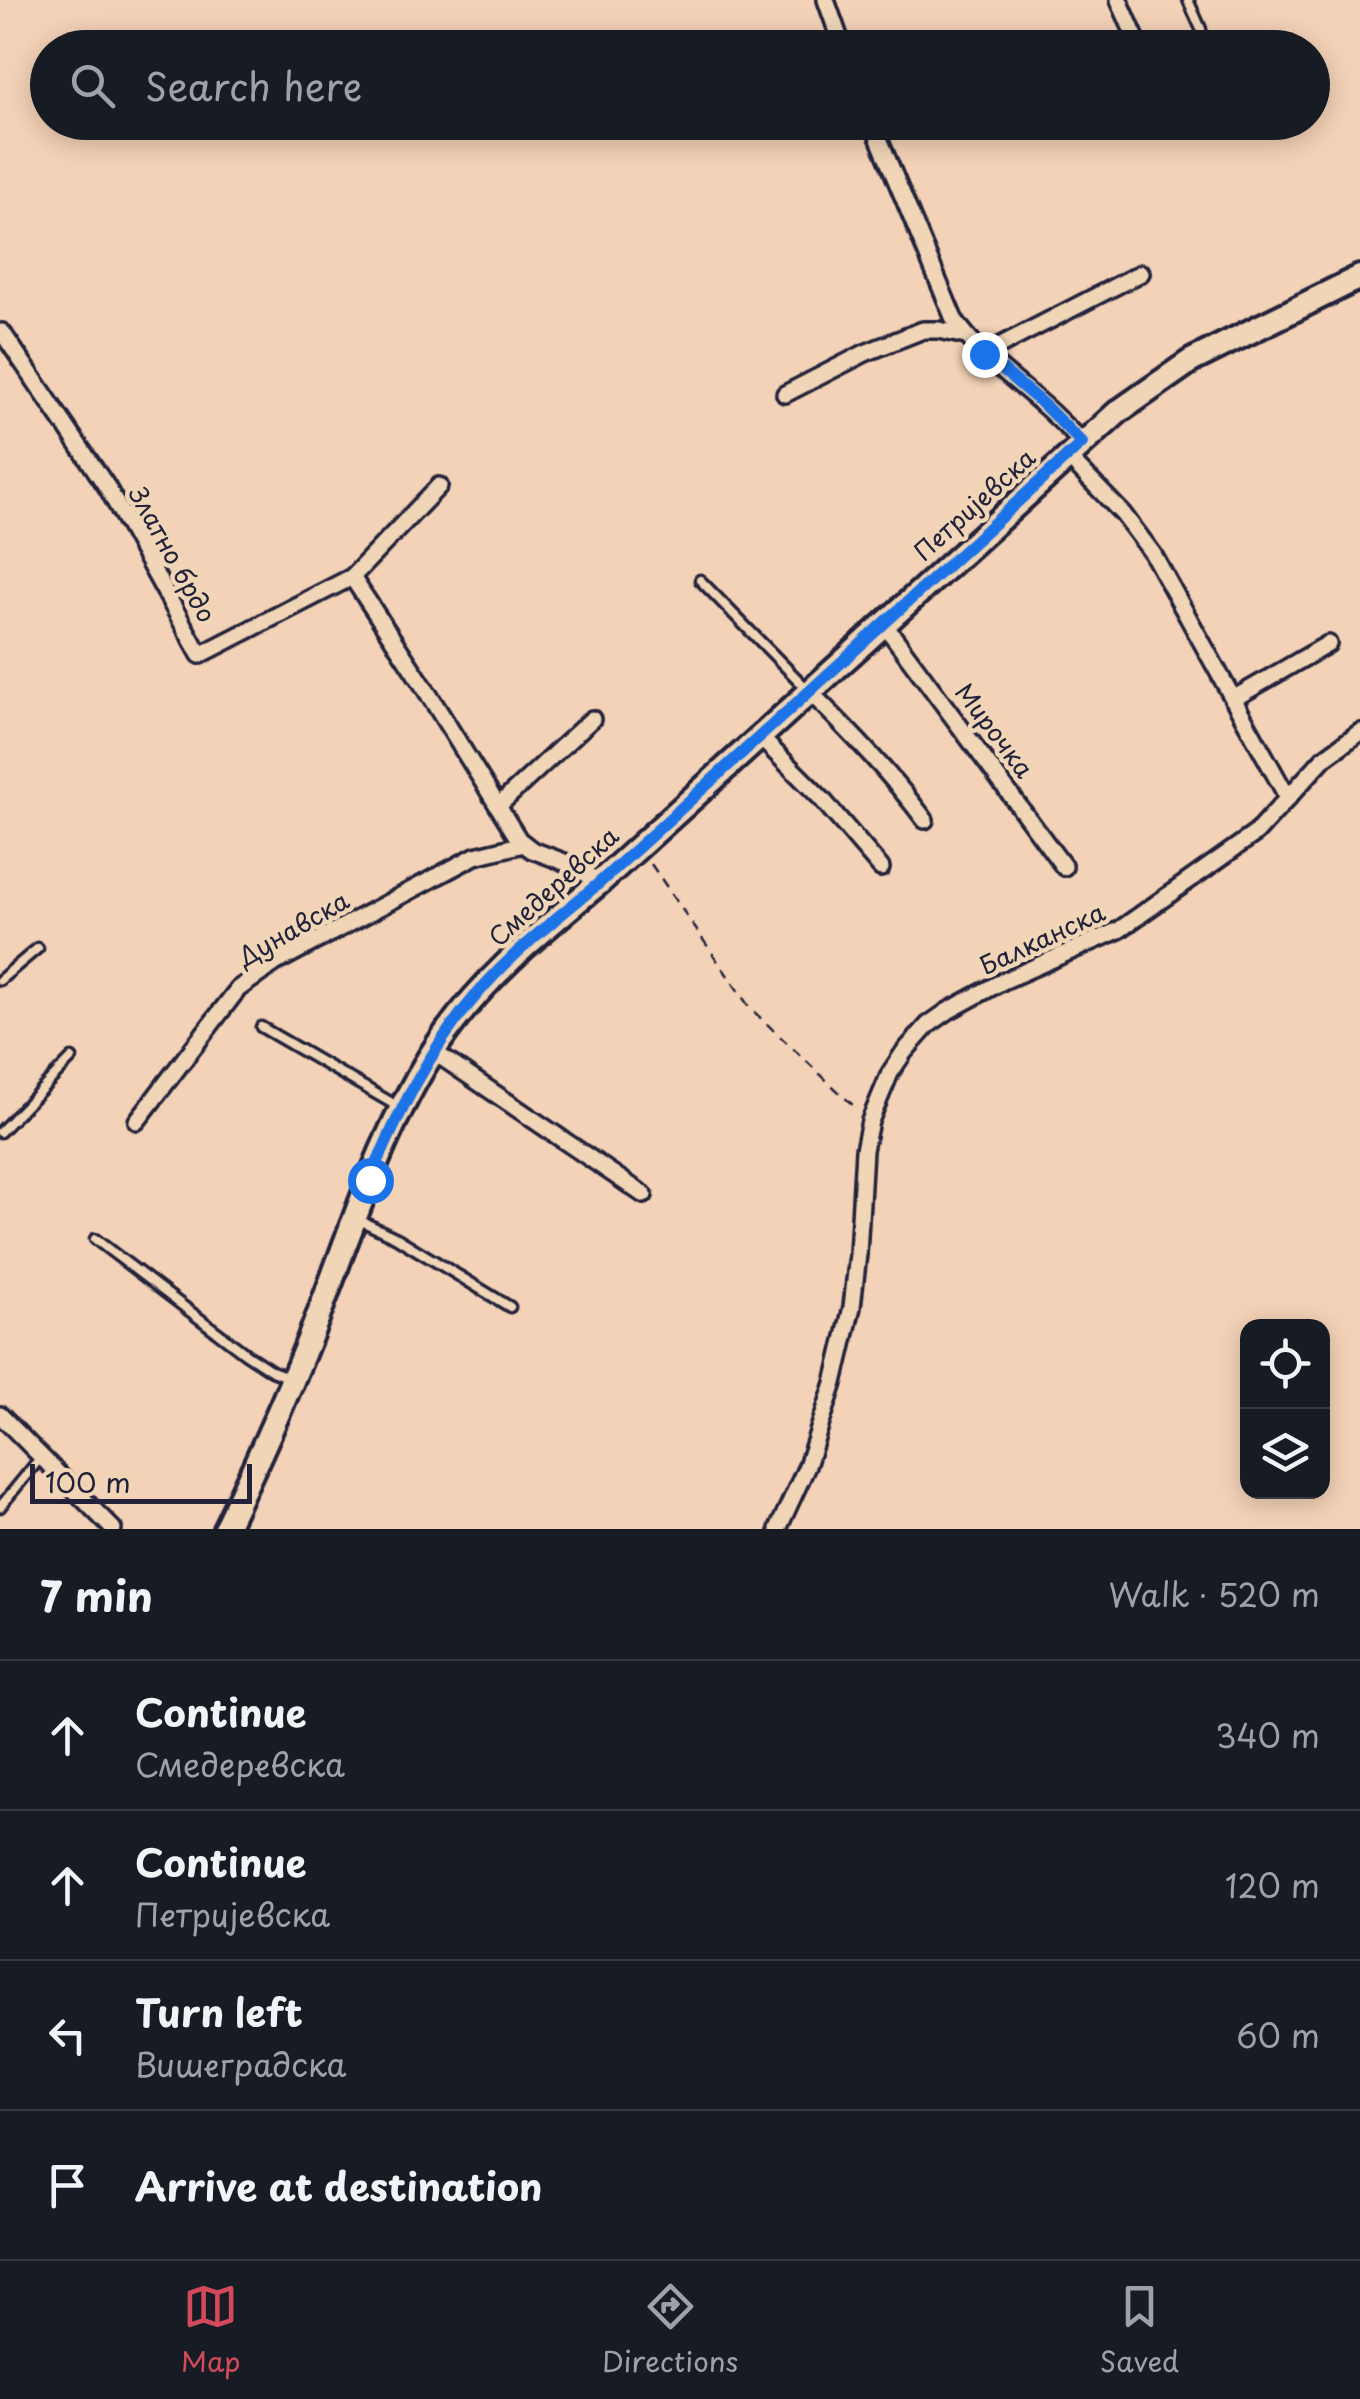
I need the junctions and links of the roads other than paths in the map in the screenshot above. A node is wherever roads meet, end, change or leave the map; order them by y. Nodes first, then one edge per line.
1 (826, 0) edge
2 (1120, 0) edge
3 (1188, 0) edge
4 (1201, 29) dead end
5 (837, 30) edge
6 (1132, 30) edge
7 (879, 140) edge
8 (1141, 273) dead end
9 (1360, 278) edge
10 (2, 332) edge
11 (966, 336) junction
12 (984, 354) junction
13 (785, 394) dead end
14 (1075, 450) junction
15 (439, 486) dead end
16 (352, 577) junction
17 (700, 580) dead end
18 (884, 624) junction
19 (1328, 644) dead end
20 (810, 692) junction
21 (1233, 699) junction
22 (592, 720) dead end
23 (1360, 732) edge
24 (760, 737) junction
25 (1288, 798) junction
26 (498, 806) junction
27 (925, 820) dead end
28 (524, 844) junction
29 (1064, 867) dead end
30 (882, 868) dead end
31 (598, 884) junction
32 (38, 948) dead end
33 (0, 980) edge
34 (262, 1027) dead end
35 (434, 1052) junction
36 (72, 1058) dead end
37 (401, 1109) junction
38 (137, 1121) dead end
39 (0, 1132) edge
40 (644, 1195) dead end
41 (355, 1218) junction
42 (95, 1239) dead end
43 (510, 1307) dead end
44 (294, 1379) junction
45 (0, 1415) edge
46 (41, 1457) junction
47 (0, 1507) edge
48 (114, 1529) edge
49 (225, 1529) edge
50 (778, 1529) edge

1 - 5 street
2 - 6 street
3 - 4 lane
7 - 11 street
8 - 12 street
9 - 14 main road, Петријевска
10 - 16 street, Златно брдо
11 - 12 street
11 - 13 street
12 - 14 street
14 - 18 main road, Петријевска
14 - 21 street
15 - 16 street, Златно брдо
16 - 26 street
17 - 20 lane
18 - 20 main road, Смедеревска
18 - 29 street, Мирочка
19 - 21 street
20 - 24 main road, Смедеревска
20 - 27 street
21 - 25 street
22 - 26 street
23 - 25 street, Балканска
24 - 30 street
24 - 31 main road, Смедеревска
25 - 50 street, Балканска
26 - 28 street
28 - 31 street
28 - 38 street, Дунавска
31 - 35 main road, Смедеревска
32 - 33 lane
34 - 37 lane
35 - 37 main road, Смедеревска
35 - 40 street
36 - 39 lane
37 - 41 main road, Смедеревска
41 - 43 lane
41 - 44 main road, Смедеревска
42 - 44 lane
44 - 49 main road, Смедеревска
45 - 46 street
46 - 47 lane
46 - 48 street

